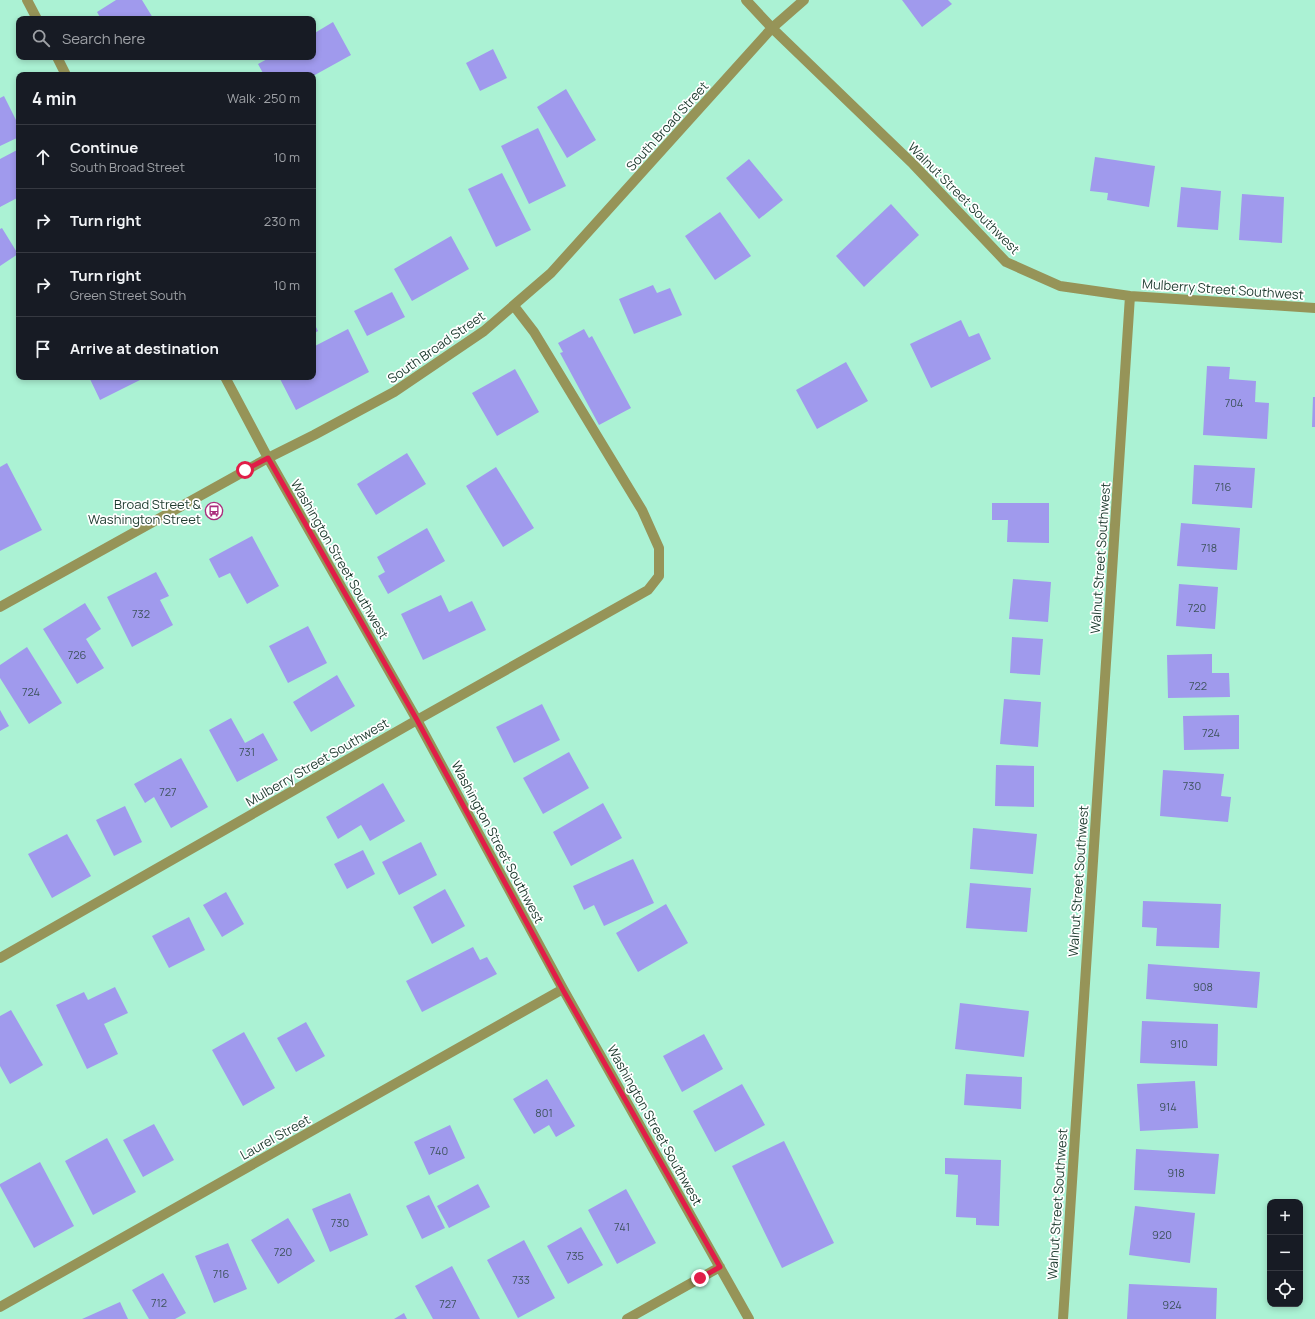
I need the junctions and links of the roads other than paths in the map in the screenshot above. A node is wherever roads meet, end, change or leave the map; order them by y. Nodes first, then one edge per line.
1 (26, 0) edge
2 (746, 0) edge
3 (804, 0) edge
4 (34, 16) edge
5 (772, 28) junction
6 (58, 60) edge
7 (64, 72) edge
8 (1130, 296) junction
9 (514, 306) junction
10 (1315, 308) edge
11 (227, 380) edge
12 (268, 458) junction
13 (0, 608) edge
14 (417, 720) junction
15 (0, 958) edge
16 (563, 990) junction
17 (720, 1267) junction
18 (0, 1307) edge
19 (627, 1319) edge
20 (749, 1319) edge
21 (1063, 1319) edge

1 - 4 street
2 - 5 street, Walnut Street Southwest
3 - 5 street, South Broad Street
5 - 8 street, Walnut Street Southwest
5 - 9 street, South Broad Street
6 - 7 street
8 - 10 street, Mulberry Street Southwest
8 - 21 street, Walnut Street Southwest
9 - 12 street, South Broad Street
9 - 14 street, Mulberry Street Southwest
11 - 12 street, Washington Street Southwest
12 - 13 street, South Broad Street
12 - 14 street, Washington Street Southwest
14 - 15 street, Mulberry Street Southwest
14 - 16 street, Washington Street Southwest
16 - 17 street, Washington Street Southwest
16 - 18 street, Laurel Street
17 - 19 street
17 - 20 street, Washington Street Southwest

